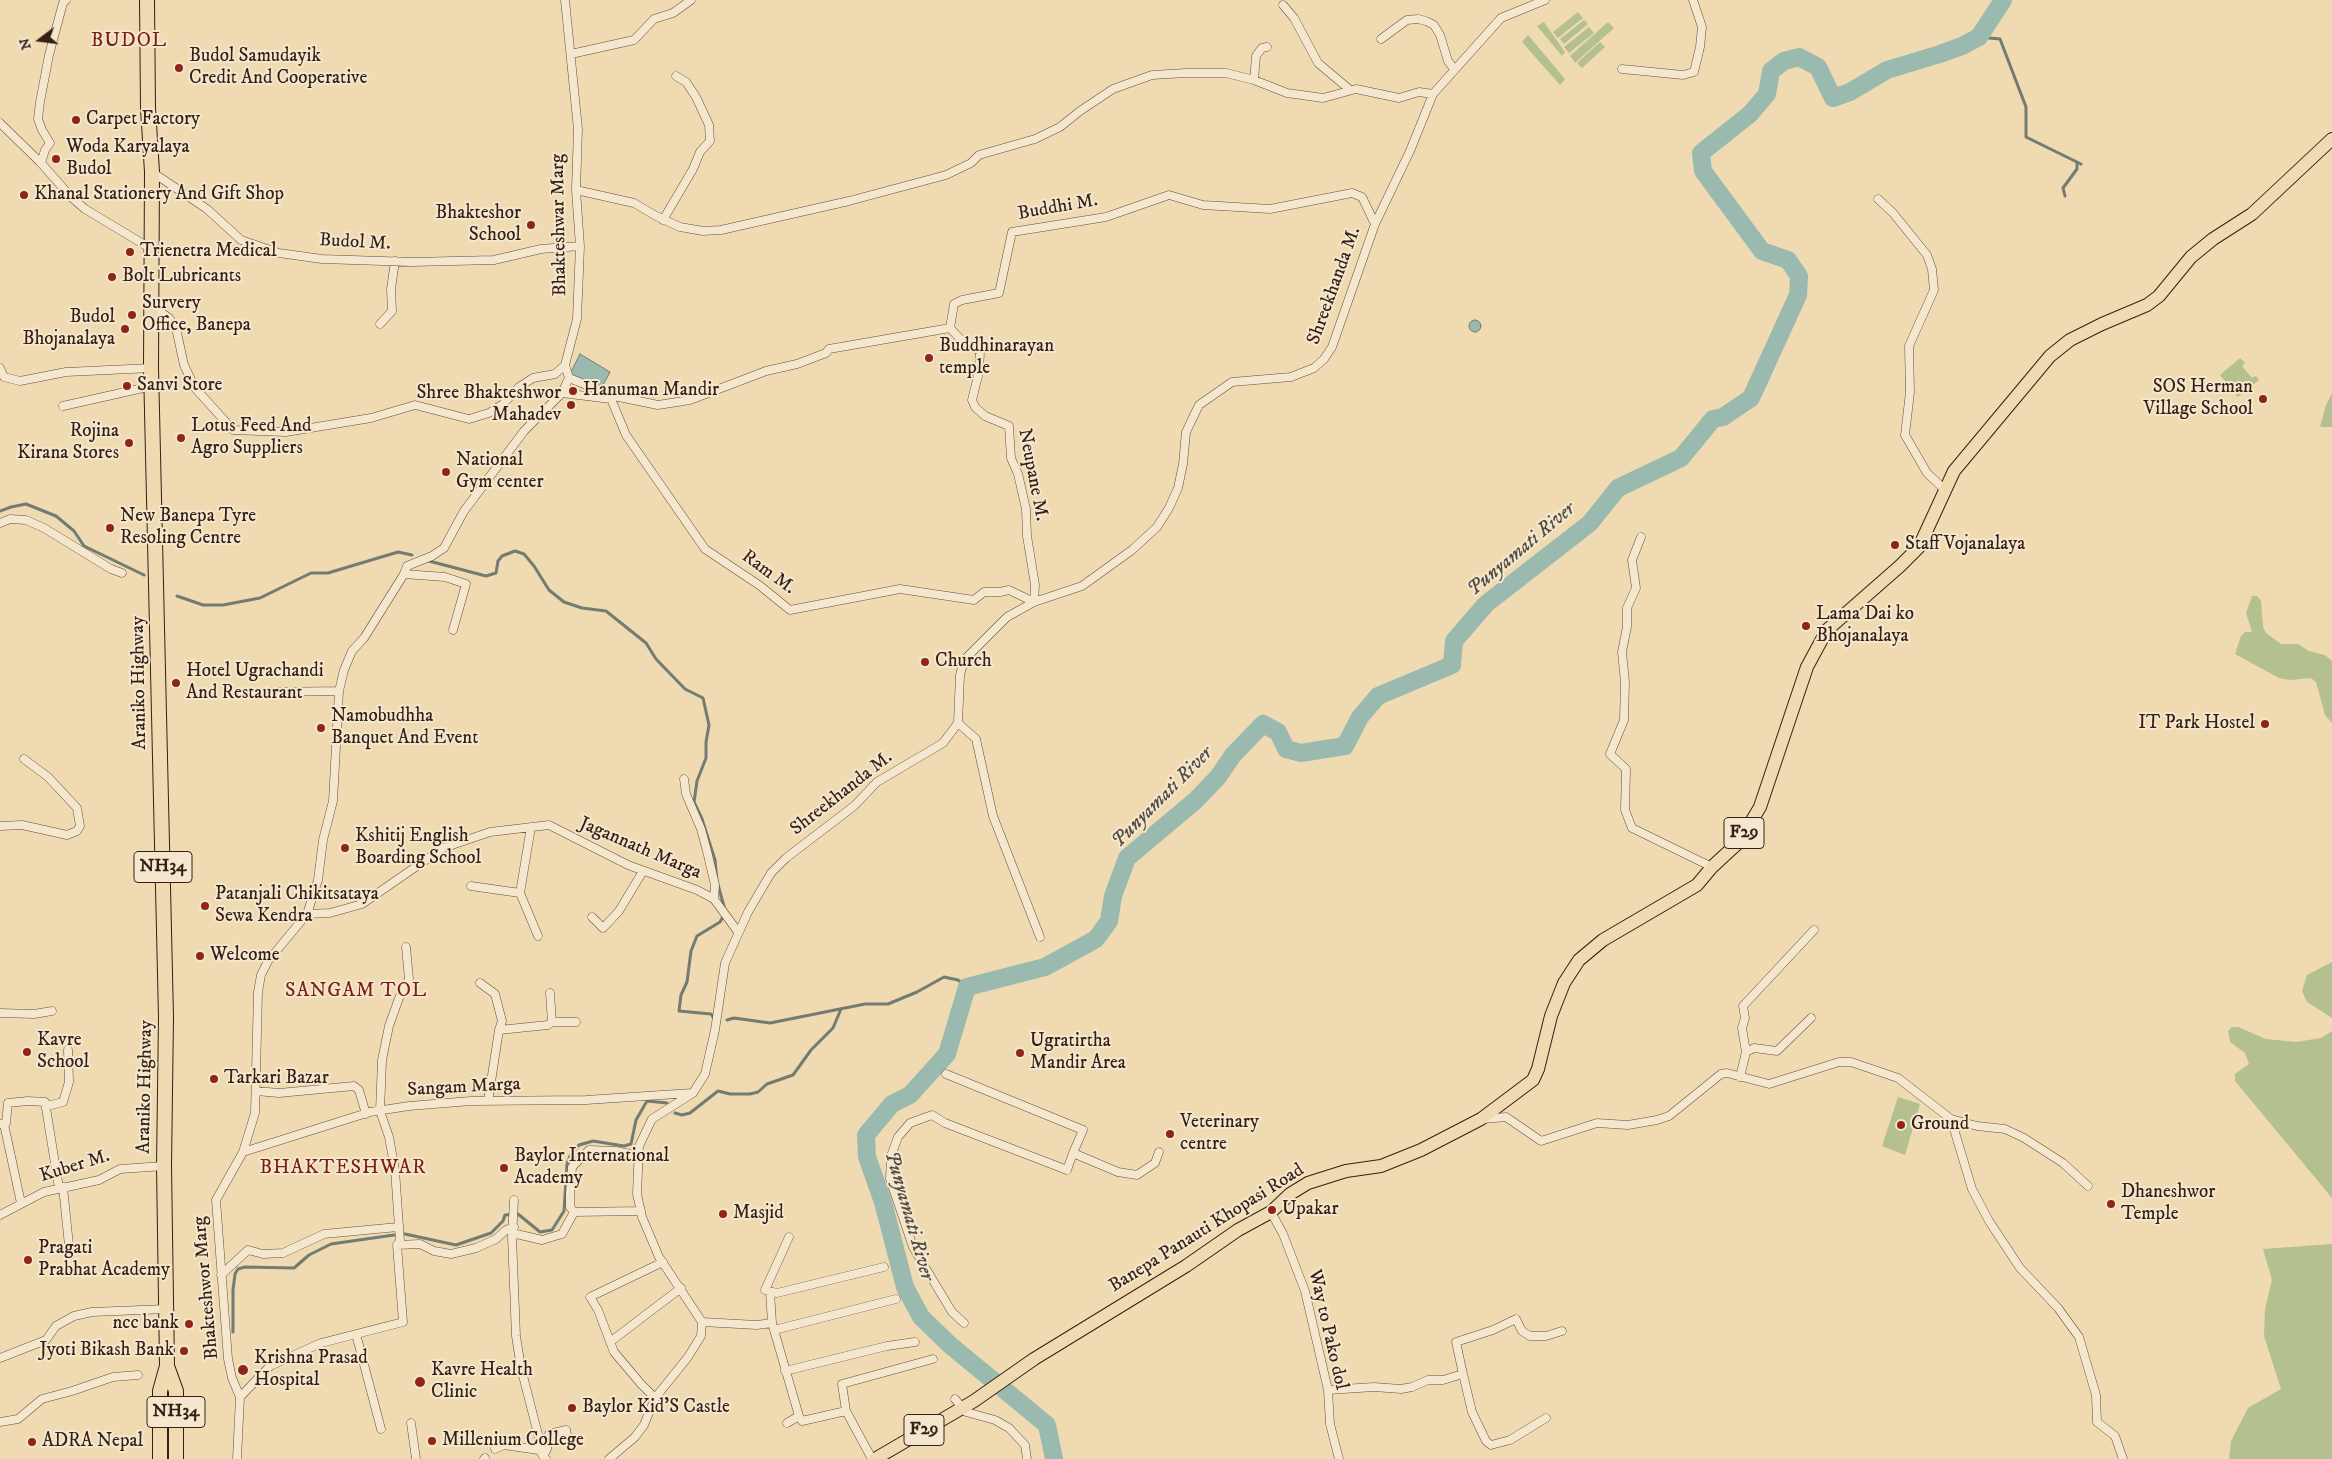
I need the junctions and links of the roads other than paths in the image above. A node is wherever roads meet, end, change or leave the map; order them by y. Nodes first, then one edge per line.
1 (66, 0) edge
2 (147, 0) edge
3 (565, 0) edge
4 (691, 0) edge
5 (1545, 0) edge
6 (1693, 0) edge
7 (1283, 5) dead end
8 (1381, 39) dead end
9 (1267, 47) dead end
10 (570, 54) junction
11 (1622, 69) dead end
12 (1454, 70) junction
13 (676, 76) dead end
14 (1254, 80) junction
15 (1349, 89) junction
16 (1433, 94) junction
17 (0, 123) edge
18 (2332, 139) edge
19 (41, 163) junction
20 (152, 172) junction
21 (576, 190) junction
22 (1878, 199) dead end
23 (663, 220) junction
24 (1375, 224) junction
25 (580, 246) junction
26 (150, 248) junction
27 (395, 261) junction
28 (150, 305) junction
29 (380, 324) dead end
30 (950, 328) junction
31 (565, 365) junction
32 (0, 368) edge
33 (151, 368) junction
34 (569, 378) junction
35 (152, 386) junction
36 (562, 393) junction
37 (63, 406) dead end
38 (1944, 489) junction
39 (0, 523) edge
40 (1641, 537) dead end
41 (122, 573) dead end
42 (404, 574) junction
43 (1034, 602) junction
44 (453, 630) dead end
45 (339, 691) junction
46 (271, 692) dead end
47 (958, 723) junction
48 (24, 759) dead end
49 (684, 779) dead end
50 (0, 826) edge
51 (531, 828) junction
52 (1712, 867) junction
53 (643, 871) junction
54 (471, 886) dead end
55 (520, 894) junction
56 (714, 899) junction
57 (307, 914) junction
58 (592, 917) dead end
59 (736, 930) junction
60 (1814, 930) dead end
61 (538, 936) dead end
62 (1040, 937) dead end
63 (406, 947) dead end
64 (480, 984) dead end
65 (550, 993) dead end
66 (52, 1011) dead end
67 (0, 1013) edge
68 (1811, 1018) dead end
69 (552, 1022) junction
70 (576, 1022) dead end
71 (500, 1030) junction
72 (68, 1050) dead end
73 (1746, 1052) junction
74 (946, 1074) dead end
75 (1740, 1077) junction
76 (256, 1091) junction
77 (693, 1093) junction
78 (488, 1101) junction
79 (47, 1106) junction
80 (380, 1111) junction
81 (366, 1114) junction
82 (1481, 1119) junction
83 (1950, 1119) junction
84 (2, 1124) edge
85 (243, 1152) junction
86 (1159, 1152) dead end
87 (1073, 1153) junction
88 (639, 1156) junction
89 (164, 1166) junction
90 (2088, 1186) dead end
91 (61, 1187) junction
92 (514, 1200) dead end
93 (21, 1203) junction
94 (641, 1211) junction
95 (574, 1212) junction
96 (1271, 1212) junction
97 (0, 1215) edge
98 (398, 1227) junction
99 (513, 1230) junction
100 (789, 1237) dead end
101 (397, 1245) junction
102 (70, 1256) dead end
103 (663, 1262) junction
104 (884, 1267) dead end
105 (220, 1275) junction
106 (681, 1288) junction
107 (770, 1292) junction
108 (896, 1299) dead end
109 (166, 1309) junction
110 (702, 1322) junction
111 (964, 1323) dead end
112 (773, 1326) junction
113 (1562, 1331) dead end
114 (356, 1334) junction
115 (610, 1342) junction
116 (915, 1342) dead end
117 (0, 1358) edge
118 (933, 1359) dead end
119 (167, 1366) junction
120 (785, 1371) junction
121 (1463, 1374) junction
122 (138, 1375) dead end
123 (1328, 1390) junction
124 (240, 1397) junction
125 (655, 1398) junction
126 (964, 1403) junction
127 (846, 1411) junction
128 (799, 1416) junction
129 (1546, 1418) dead end
130 (0, 1422) edge
131 (411, 1423) dead end
132 (787, 1423) dead end
133 (381, 1429) dead end
134 (568, 1439) dead end
135 (495, 1449) dead end
136 (543, 1455) edge
137 (160, 1459) edge
138 (176, 1459) edge
139 (237, 1459) edge
140 (416, 1459) edge
141 (609, 1459) edge
142 (873, 1459) edge
143 (1027, 1459) edge
144 (1339, 1459) edge
145 (2123, 1459) edge

1 - 19 street
2 - 20 highway, Araniko Highway / NH34
3 - 10 street, Bhakteshwar Marg
4 - 10 street
5 - 12 street, Shreekhanda M.
6 - 11 street
7 - 15 street
8 - 12 street
9 - 14 street
10 - 21 street, Bhakteshwar Marg
12 - 16 street, Shreekhanda M.
13 - 23 street
14 - 15 street
14 - 23 street
15 - 16 street
16 - 24 street, Shreekhanda M.
17 - 19 street
18 - 38 main road, Banepa Panauti Khopasi Road / F29
19 - 26 street
20 - 26 highway, Araniko Highway / NH34
20 - 27 street, Budol M.
21 - 23 street
21 - 25 street, Bhakteshwar Marg
22 - 38 street
24 - 30 street, Buddhi M.
24 - 43 street, Shreekhanda M.
25 - 27 street, Budol M.
25 - 31 street, Bhakteshwar Marg
26 - 28 highway, Araniko Highway / NH34
27 - 29 street
28 - 31 street
28 - 33 highway, Araniko Highway / NH34
30 - 34 street
30 - 43 street, Neupane M.
31 - 34 street
32 - 33 street
33 - 35 highway, Araniko Highway / NH34
34 - 36 street
35 - 37 street
35 - 89 highway, Araniko Highway / NH34
36 - 42 street
36 - 43 street, Ram M.
38 - 52 main road, Banepa Panauti Khopasi Road / F29
39 - 41 street
40 - 52 street
42 - 44 street
42 - 45 street
43 - 47 street, Shreekhanda M.
45 - 46 street
45 - 57 street
47 - 59 street, Shreekhanda M.
47 - 62 street
48 - 50 street
49 - 56 street
51 - 53 street, Jagannath Marga
51 - 55 street
51 - 57 street, Jagannath Marga
52 - 82 main road, Banepa Panauti Khopasi Road / F29
53 - 56 street, Jagannath Marga
53 - 58 street
54 - 55 street
55 - 61 street
56 - 59 street
57 - 76 street
59 - 77 street, Shreekhanda M.
60 - 73 street
63 - 80 street
64 - 71 street
65 - 69 street
66 - 67 street
68 - 73 street
69 - 70 street
69 - 71 street
71 - 78 street
72 - 79 street
73 - 75 street
74 - 87 street
75 - 82 street
75 - 83 street
76 - 81 street
76 - 85 street
77 - 78 street, Sangam Marga
77 - 88 street, Shreekhanda M.
78 - 80 street, Sangam Marga
79 - 84 street
79 - 91 street
80 - 81 street, Sangam Marga
80 - 98 street
81 - 85 street, Sangam Marga
82 - 96 main road, Banepa Panauti Khopasi Road / F29
83 - 90 street
83 - 145 street
84 - 93 street
85 - 105 street, Bhakteshwor Marg
86 - 87 street
87 - 111 street
88 - 94 street, Shreekhanda M.
88 - 95 street
89 - 91 street, Kuber M.
89 - 109 highway, Araniko Highway / NH34
91 - 93 street, Kuber M.
91 - 102 street
92 - 99 street
93 - 97 street, Kuber M.
94 - 95 street
94 - 103 street, Shreekhanda M.
95 - 99 street
96 - 123 street, Way to Pako dol
96 - 126 main road, Banepa Panauti Khopasi Road / F29
98 - 101 street
98 - 105 street
99 - 101 street
99 - 136 street
100 - 107 street
101 - 114 street
103 - 106 street, Shreekhanda M.
103 - 115 street
104 - 107 street
105 - 124 street, Bhakteshwor Marg
106 - 110 street, Shreekhanda M.
106 - 115 street
107 - 112 street
108 - 112 street
109 - 117 street
109 - 119 highway, Araniko Highway / NH34
110 - 112 street
110 - 125 street
112 - 120 street
113 - 121 street
114 - 124 street
114 - 133 street
115 - 125 street
116 - 120 street
118 - 127 street
119 - 137 highway, Araniko Highway / NH34
119 - 138 highway, Araniko Highway / NH34
120 - 128 street
121 - 123 street
121 - 129 street
122 - 130 street
123 - 144 street, Way to Pako dol
124 - 139 street
125 - 141 street
126 - 142 main road, F29
126 - 143 street
127 - 128 street
127 - 142 street
128 - 132 street
131 - 140 street
134 - 136 street
135 - 136 street

